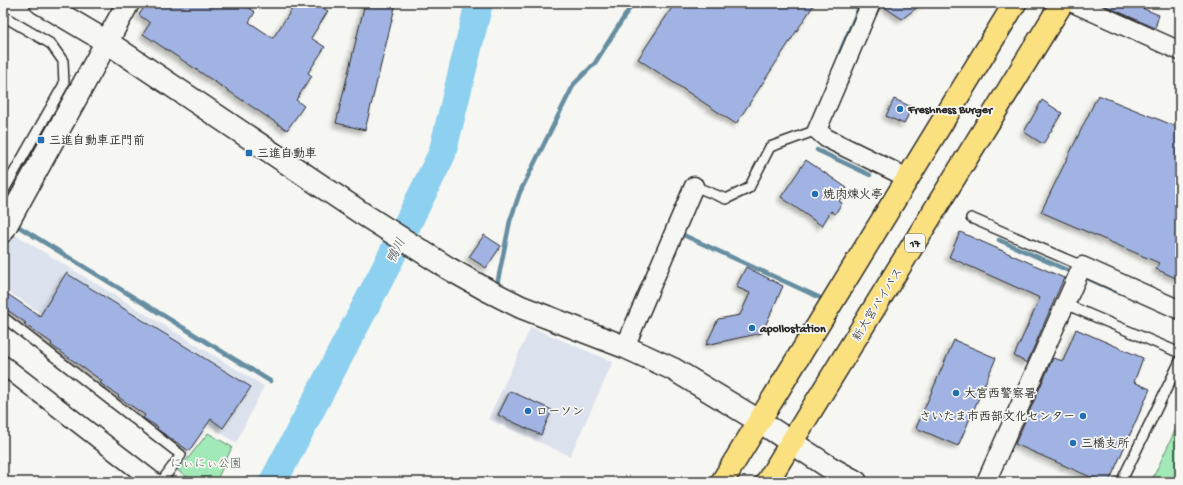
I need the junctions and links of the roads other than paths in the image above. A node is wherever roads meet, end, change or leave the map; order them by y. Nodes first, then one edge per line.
1 (41, 3) edge
2 (128, 3) edge
3 (871, 3) edge
4 (1015, 3) edge
5 (1062, 3) edge
6 (1073, 3) edge
7 (3, 16) edge
8 (106, 42) junction
9 (1180, 51) edge
10 (817, 130) junction
11 (908, 178) junction
12 (694, 186) joint
13 (3, 192) edge
14 (971, 218) dead end
15 (3, 231) edge
16 (1082, 266) junction
17 (1065, 304) junction
18 (1180, 310) edge
19 (3, 317) edge
20 (625, 347) junction
21 (1180, 353) edge
22 (1180, 361) edge
23 (3, 365) edge
24 (759, 421) junction
25 (791, 442) junction
26 (150, 480) edge
27 (722, 482) edge
28 (767, 482) edge
29 (856, 482) edge
30 (986, 482) edge
31 (1121, 482) edge

1 - 8 street
2 - 8 street
3 - 10 street
4 - 11 highway
5 - 25 highway, 新大宮バイパス / 17
6 - 9 street
7 - 13 lane
8 - 15 street
8 - 20 street
10 - 11 street
10 - 12 lane
11 - 24 highway
12 - 20 street
14 - 16 lane
16 - 17 street
16 - 18 street
17 - 21 lane
17 - 30 street
19 - 26 lane
20 - 24 street
22 - 31 lane
23 - 26 street
24 - 25 street
24 - 27 highway
25 - 28 highway, 新大宮バイパス / 17
25 - 29 street

